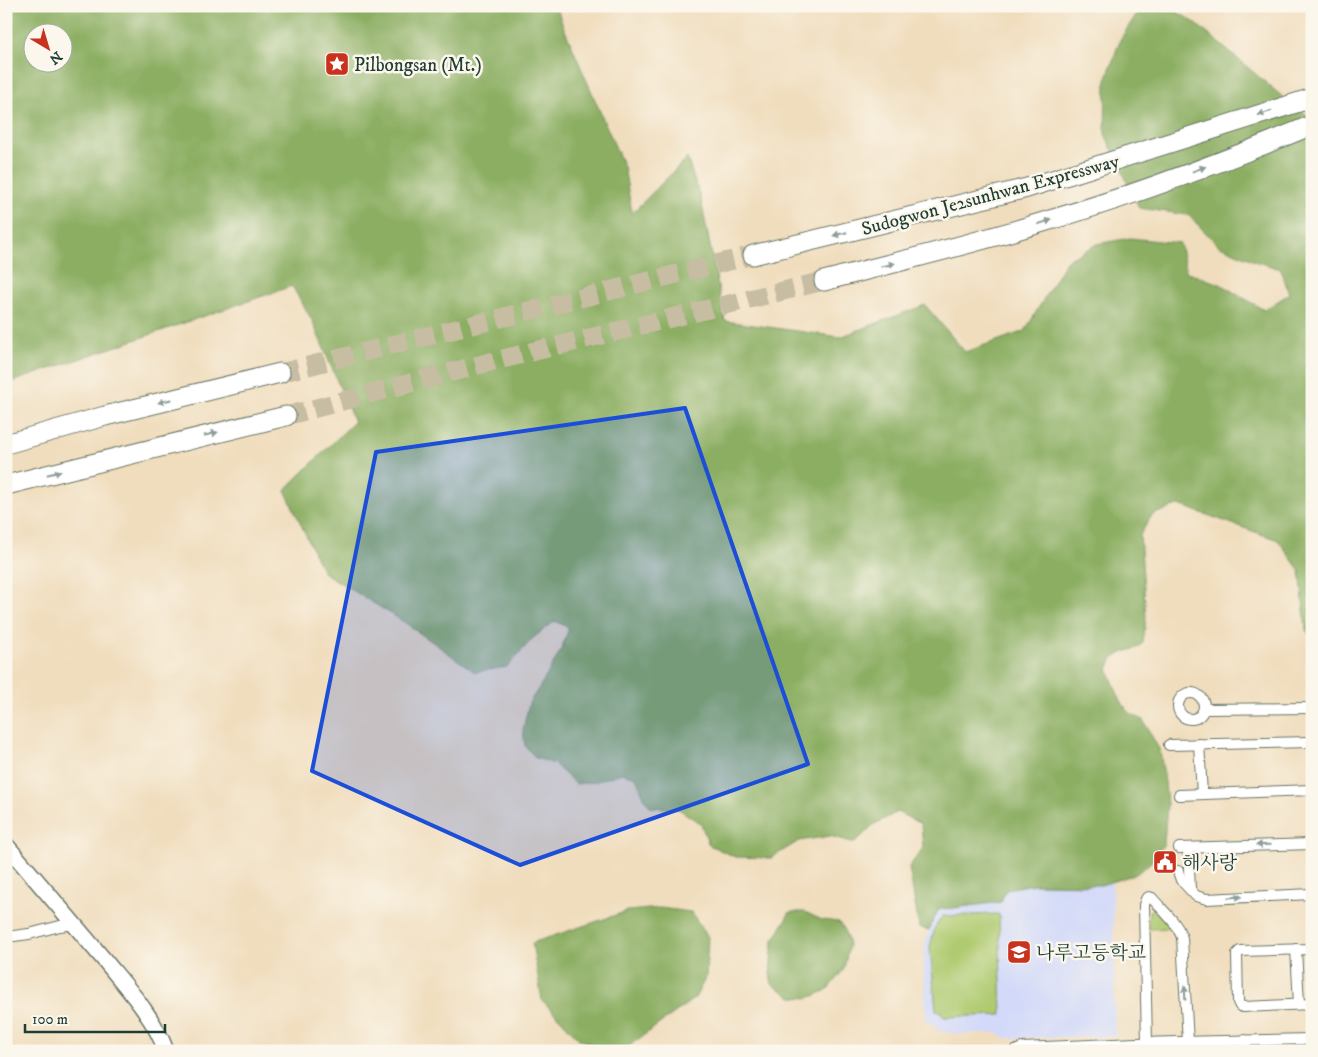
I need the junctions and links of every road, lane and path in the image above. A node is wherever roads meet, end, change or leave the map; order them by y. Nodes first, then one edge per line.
1 (1312, 98) edge
2 (1312, 125) edge
3 (752, 255) tunnel mouth
4 (824, 281) tunnel mouth
5 (280, 372) tunnel mouth
6 (286, 416) tunnel mouth
7 (6, 444) edge
8 (6, 485) edge
9 (1312, 708) edge
10 (1204, 709) dead end
11 (1312, 742) edge
12 (1199, 744) junction
13 (1169, 745) dead end
14 (1312, 790) edge
15 (1202, 794) junction
16 (1179, 795) dead end
17 (1312, 844) edge
18 (6, 845) edge
19 (1178, 871) dead end
20 (1190, 889) junction
21 (1312, 894) edge
22 (74, 924) junction
23 (6, 937) edge
24 (1312, 949) edge
25 (1296, 950) junction
26 (1299, 1004) junction
27 (1312, 1004) edge
28 (1292, 1039) junction
29 (1312, 1039) edge
30 (1147, 1043) junction
31 (1194, 1045) edge
32 (1244, 1046) edge
33 (1136, 1047) edge
34 (1087, 1048) edge
35 (1042, 1049) edge
36 (166, 1051) edge
37 (1015, 1051) edge
38 (1292, 1051) edge

1 -> 3 highway, Sudogwon Je2sunhwan Expressway
4 -> 2 highway, Sudogwon Je2sunhwan Expressway
5 -> 7 highway
8 -> 6 highway
9 - 10 street
11 - 12 street
12 - 13 street
12 - 15 street
14 - 15 street
15 - 16 street
17 -> 20 street
18 - 22 street
19 - 20 street
20 -> 21 street
22 - 23 street
22 - 36 street
24 - 25 street
25 - 26 street
25 - 26 street
26 - 27 street
28 - 29 street
28 - 32 street
28 - 38 street
30 - 31 street
31 -> 30 street
30 - 33 street
31 - 32 street
33 - 34 street
34 - 35 street
35 - 37 street

